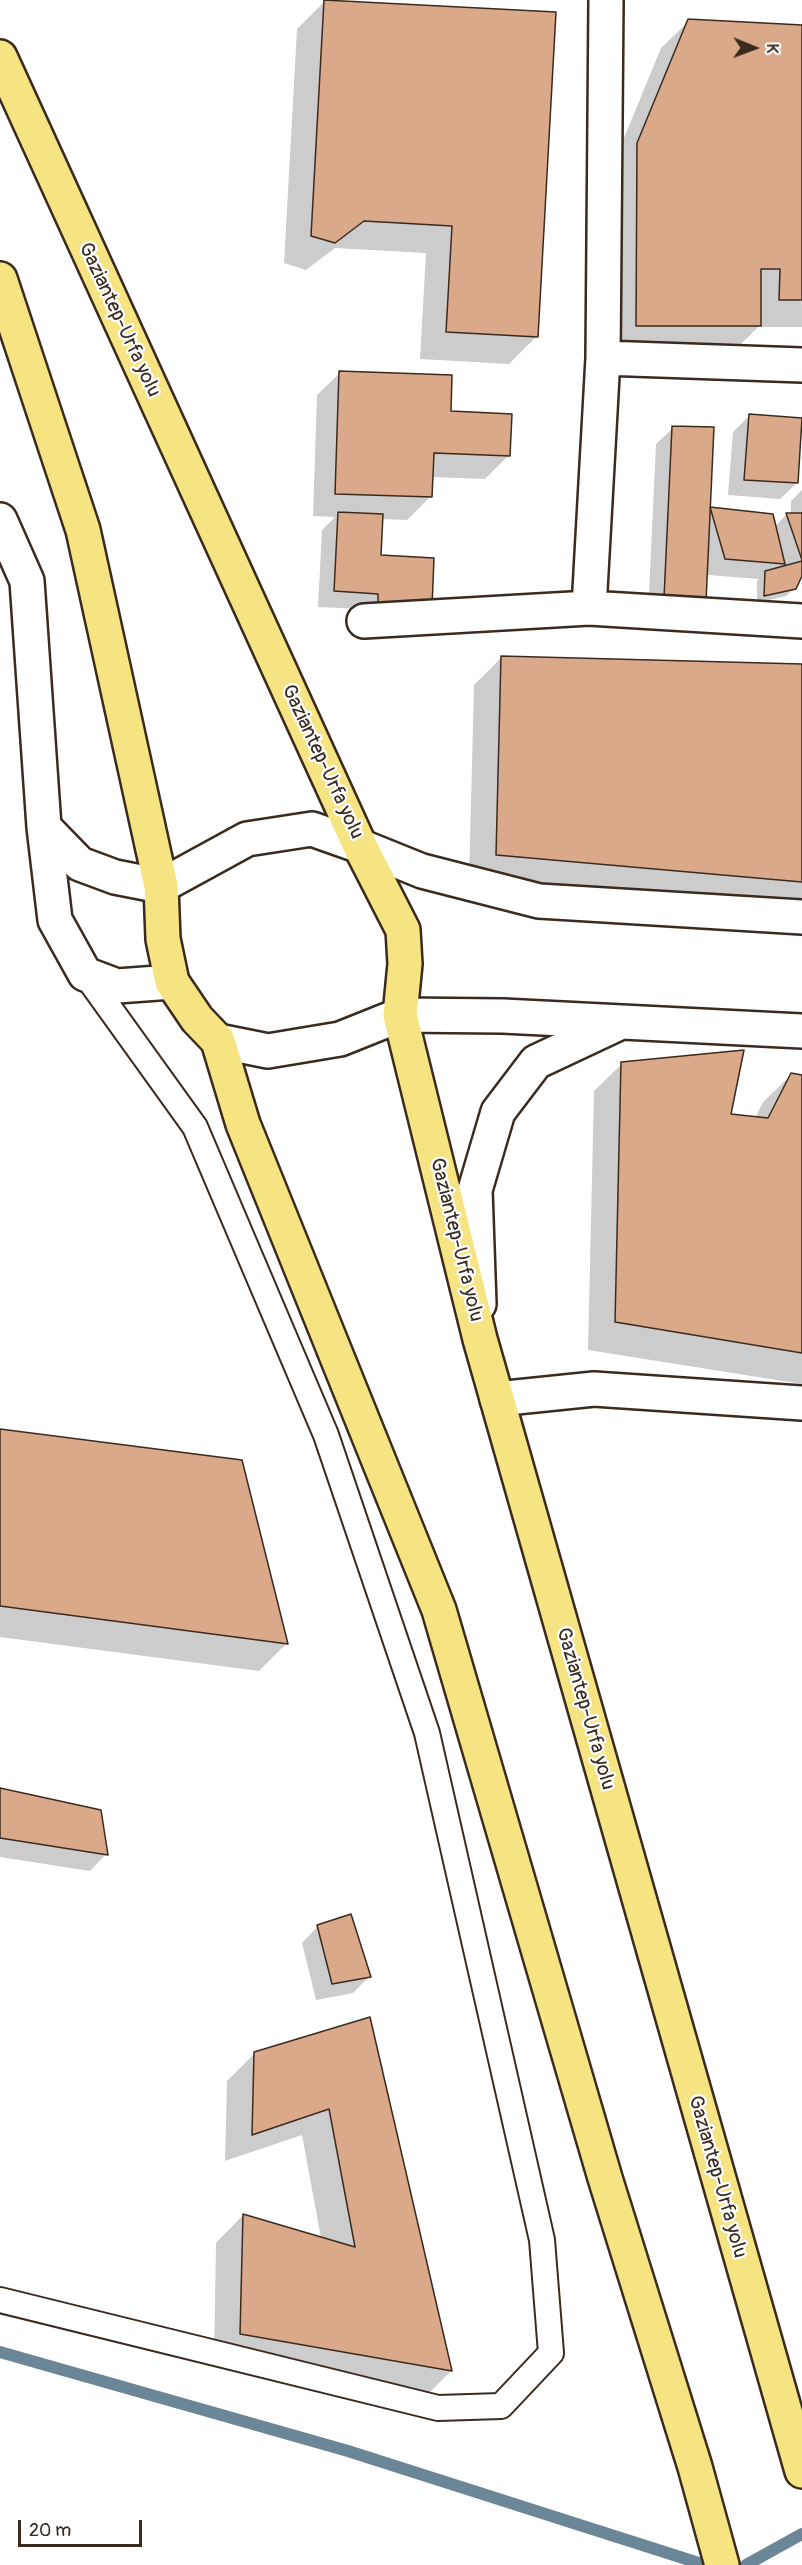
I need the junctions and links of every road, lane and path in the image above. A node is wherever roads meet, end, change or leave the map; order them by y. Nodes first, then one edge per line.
1 (606, 0) edge
2 (0, 57) edge
3 (0, 279) edge
4 (603, 358) junction
5 (802, 365) edge
6 (0, 520) edge
7 (589, 608) junction
8 (364, 621) dead end
9 (802, 621) edge
10 (44, 827) junction
11 (360, 846) junction
12 (161, 886) junction
13 (802, 917) edge
14 (85, 974) junction
15 (172, 982) junction
16 (400, 1015) junction
17 (624, 1020) junction
18 (802, 1031) edge
19 (218, 1041) junction
20 (480, 1339) junction
21 (497, 1399) junction
22 (802, 1403) edge
23 (0, 2300) edge
24 (802, 2471) edge
25 (722, 2565) edge

1 - 4 street
2 - 11 highway, Gaziantep-Urfa yolu
3 - 12 highway
4 - 5 street
4 - 7 street
6 - 10 street
7 - 8 street
7 - 9 street
10 - 12 street
10 - 14 street
11 - 12 street
11 - 13 street
11 - 16 highway, Gaziantep-Urfa yolu
12 - 15 highway
14 - 15 street
14 - 23 lane
15 - 19 highway
16 - 17 street
16 - 19 street
16 - 20 highway, Gaziantep-Urfa yolu
17 - 18 street
17 - 20 street
19 - 25 highway
20 - 21 highway, Gaziantep-Urfa yolu
21 - 22 street
21 - 24 highway, Gaziantep-Urfa yolu

